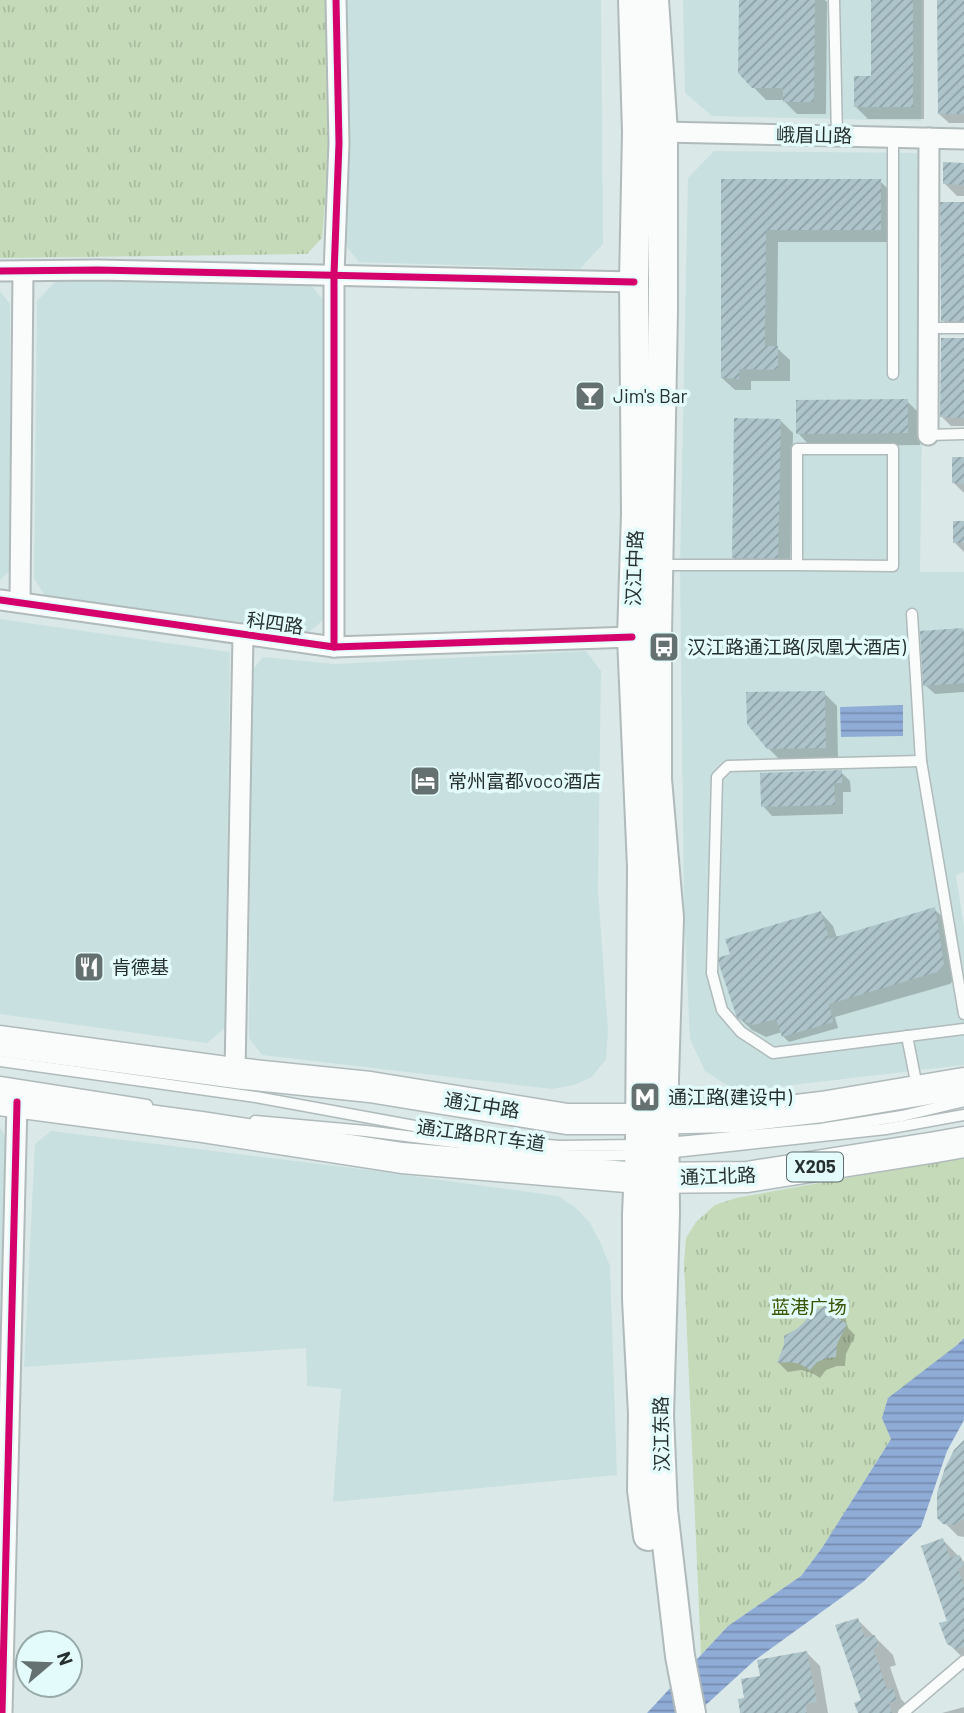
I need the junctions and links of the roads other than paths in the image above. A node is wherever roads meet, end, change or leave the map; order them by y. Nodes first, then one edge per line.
1 (336, 0) edge
2 (633, 0) edge
3 (654, 0) edge
4 (834, 0) edge
5 (663, 132) junction
6 (837, 136) junction
7 (893, 137) junction
8 (929, 138) junction
9 (964, 139) edge
10 (0, 271) edge
11 (23, 271) junction
12 (334, 274) junction
13 (634, 282) junction
14 (928, 328) junction
15 (964, 328) edge
16 (893, 374) dead end
17 (964, 434) edge
18 (928, 435) joint
19 (658, 565) junction
20 (797, 565) junction
21 (0, 600) edge
22 (20, 602) junction
23 (912, 614) dead end
24 (243, 634) junction
25 (632, 638) junction
26 (334, 647) junction
27 (921, 761) junction
28 (964, 1014) edge
29 (964, 1029) edge
30 (907, 1036) junction
31 (0, 1041) edge
32 (0, 1061) edge
33 (235, 1073) junction
34 (964, 1083) edge
35 (918, 1091) junction
36 (6, 1095) edge
37 (964, 1101) edge
38 (160, 1107) dead end
39 (964, 1115) edge
40 (201, 1116) dead end
41 (241, 1119) dead end
42 (964, 1142) edge
43 (652, 1149) junction
44 (2, 1560) edge
45 (964, 1661) edge
46 (675, 1672) junction
47 (2, 1713) edge
48 (674, 1713) edge
49 (691, 1713) edge
50 (903, 1713) edge

1 - 12 street
2 - 13 main road, 汉江中路
3 - 5 main road, 汉江中路
4 - 6 lane
5 - 6 street, 峨眉山路
5 - 19 main road, 汉江中路
6 - 7 street, 峨眉山路
7 - 8 street, 峨眉山路
7 - 16 lane
8 - 9 street, 峨眉山路
8 - 14 street
10 - 11 street
11 - 12 street
11 - 22 street
12 - 13 street
12 - 26 street
13 - 25 main road, 汉江中路
14 - 15 lane
14 - 18 street
17 - 18 lane
19 - 20 lane
19 - 43 main road, 汉江中路
20 - 20 lane
21 - 22 street, 科四路
22 - 24 street, 科四路
23 - 27 lane
24 - 26 street, 科四路
24 - 33 street
25 - 26 street, 科四路
25 - 43 main road, 汉江中路
27 - 28 lane
27 - 30 lane
29 - 30 lane
30 - 35 lane
31 - 33 main road, 通江中路
32 - 43 lane, 通江路BRT车道
33 - 43 main road, 通江中路
34 - 35 main road, 通江中路
35 - 43 main road, 通江中路
36 - 38 lane
36 - 40 lane
36 - 43 main road, 通江中路
36 - 44 street
37 - 43 lane, 通江路BRT车道
39 - 43 lane, 通江路BRT车道
41 - 43 lane, 通江路BRT车道
42 - 43 main road, 通江北路 / X205
43 - 46 main road, 汉江东路
44 - 47 street
45 - 50 lane
46 - 48 main road, 汉江东路
46 - 49 main road, 汉江东路

